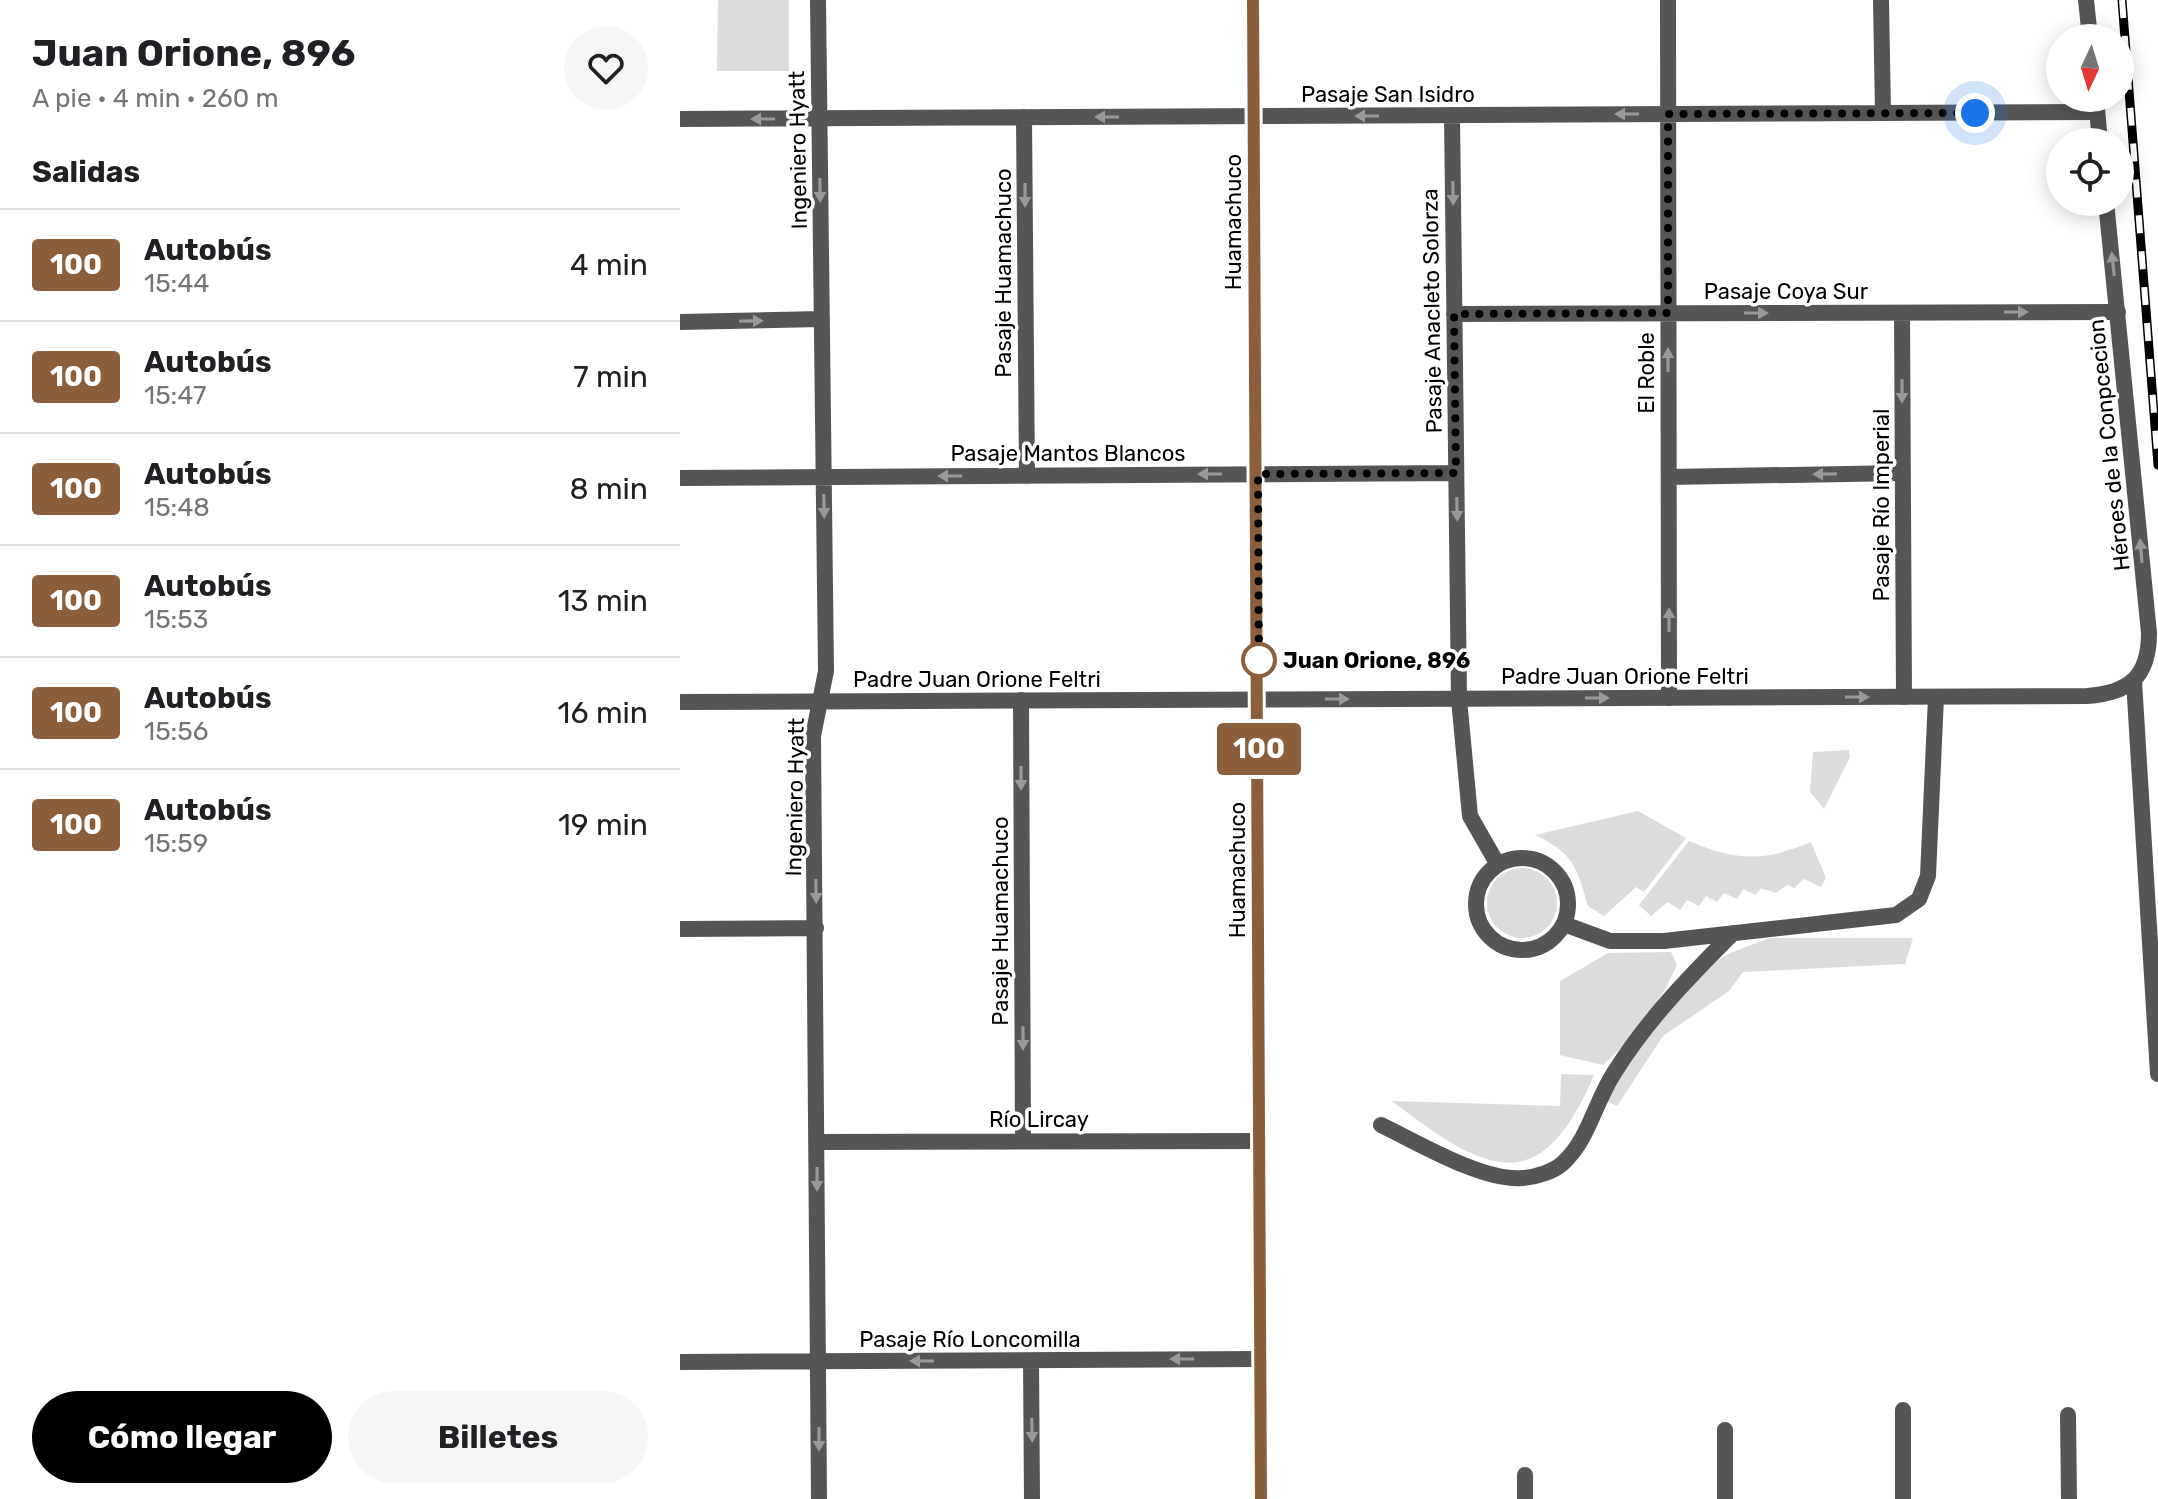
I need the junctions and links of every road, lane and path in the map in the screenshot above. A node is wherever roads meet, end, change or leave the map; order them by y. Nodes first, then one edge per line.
1 (818, 0) edge
2 (1253, 0) edge
3 (1668, 0) edge
4 (1881, 0) edge
5 (2086, 0) edge
6 (2089, 24) edge
7 (2046, 107) edge
8 (1883, 113) junction
9 (1668, 114) junction
10 (1452, 115) junction
11 (1254, 116) junction
12 (1024, 117) junction
13 (819, 118) junction
14 (680, 119) edge
15 (2108, 216) edge
16 (2118, 312) junction
17 (1668, 313) junction
18 (1902, 313) junction
19 (1454, 314) junction
20 (822, 319) junction
21 (680, 322) edge
22 (1456, 473) junction
23 (1903, 473) junction
24 (1258, 474) junction
25 (1027, 476) junction
26 (823, 477) junction
27 (1669, 477) junction
28 (680, 478) edge
29 (2134, 681) junction
30 (1904, 697) junction
31 (1936, 697) junction
32 (1669, 698) junction
33 (1259, 699) junction
34 (1459, 699) junction
35 (1021, 700) junction
36 (819, 701) junction
37 (680, 702) edge
38 (1498, 865) junction
39 (1564, 924) junction
40 (816, 928) junction
41 (680, 929) edge
42 (1733, 933) junction
43 (2158, 1074) edge
44 (1381, 1125) dead end
45 (1023, 1141) junction
46 (1260, 1141) junction
47 (818, 1142) junction
48 (1260, 1359) junction
49 (1031, 1361) junction
50 (680, 1362) edge
51 (818, 1362) junction
52 (1903, 1410) dead end
53 (2068, 1415) dead end
54 (1725, 1430) dead end
55 (1525, 1475) dead end
56 (819, 1499) edge
57 (1032, 1499) edge
58 (1261, 1499) edge
59 (1525, 1499) edge
60 (1725, 1499) edge
61 (1903, 1499) edge
62 (2069, 1499) edge

1 - 13 street, Ingeniero Hyatt
2 - 11 street, Huamachuco
3 - 9 street, El Roble
4 - 8 street
5 - 6 street
7 - 8 street, Pasaje San Isidro
8 - 9 street, Pasaje San Isidro
9 -> 10 street, Pasaje San Isidro
9 - 17 street, El Roble
10 -> 11 street, Pasaje San Isidro
10 -> 19 street, Pasaje Anacleto Solorza
11 -> 12 street, Pasaje San Isidro
11 - 24 street, Huamachuco
12 - 13 street, Pasaje San Isidro
12 -> 25 street, Pasaje Huamachuco
13 -> 14 street, Pasaje San Isidro
13 -> 20 street, Ingeniero Hyatt
16 -> 15 street, Héroes de la Conpcecion
18 -> 16 street, Pasaje Coya Sur
29 -> 16 street, Héroes de la Conpcecion
17 -> 18 street, Pasaje Coya Sur
17 - 19 street, Pasaje Coya Sur
27 -> 17 street, El Roble
18 -> 23 street, Pasaje Río Imperial
19 - 22 street, Pasaje Anacleto Solorza
21 -> 20 street
20 - 26 street, Ingeniero Hyatt
22 - 24 street, Pasaje Mantos Blancos
22 -> 34 street, Pasaje Anacleto Solorza
23 -> 27 street
23 - 30 street, Pasaje Río Imperial
24 -> 25 street, Pasaje Mantos Blancos
24 - 33 street, Huamachuco
25 -> 26 street, Pasaje Mantos Blancos
26 - 28 street, Pasaje Mantos Blancos
26 -> 36 street, Ingeniero Hyatt
32 -> 27 street, El Roble
29 - 31 street, Padre Juan Orione Feltri
29 - 43 street
30 - 31 street, Padre Juan Orione Feltri
32 -> 30 street, Padre Juan Orione Feltri
31 - 42 street
34 -> 32 street, Padre Juan Orione Feltri
33 -> 34 street, Padre Juan Orione Feltri
33 - 35 street, Padre Juan Orione Feltri
33 - 46 street, Huamachuco
34 - 38 street, Pasaje Anacleto Solorza
35 - 36 street, Padre Juan Orione Feltri
35 -> 45 street, Pasaje Huamachuco
36 - 37 street, Padre Juan Orione Feltri
36 -> 40 street, Ingeniero Hyatt
38 - 39 street
38 - 39 street
39 - 42 street
40 - 41 street
40 - 47 street, Ingeniero Hyatt
42 - 44 street
45 - 46 street, Río Lircay
45 - 47 street, Río Lircay
46 - 48 street, Huamachuco
47 -> 51 street, Ingeniero Hyatt
48 -> 49 street, Pasaje Río Loncomilla
48 - 58 street, Huamachuco
49 -> 51 street, Pasaje Río Loncomilla
49 -> 57 street
50 - 51 street, Pasaje Río Loncomilla
51 -> 56 street, Ingeniero Hyatt
52 - 61 street
53 - 62 street
54 - 60 street
55 - 59 street

